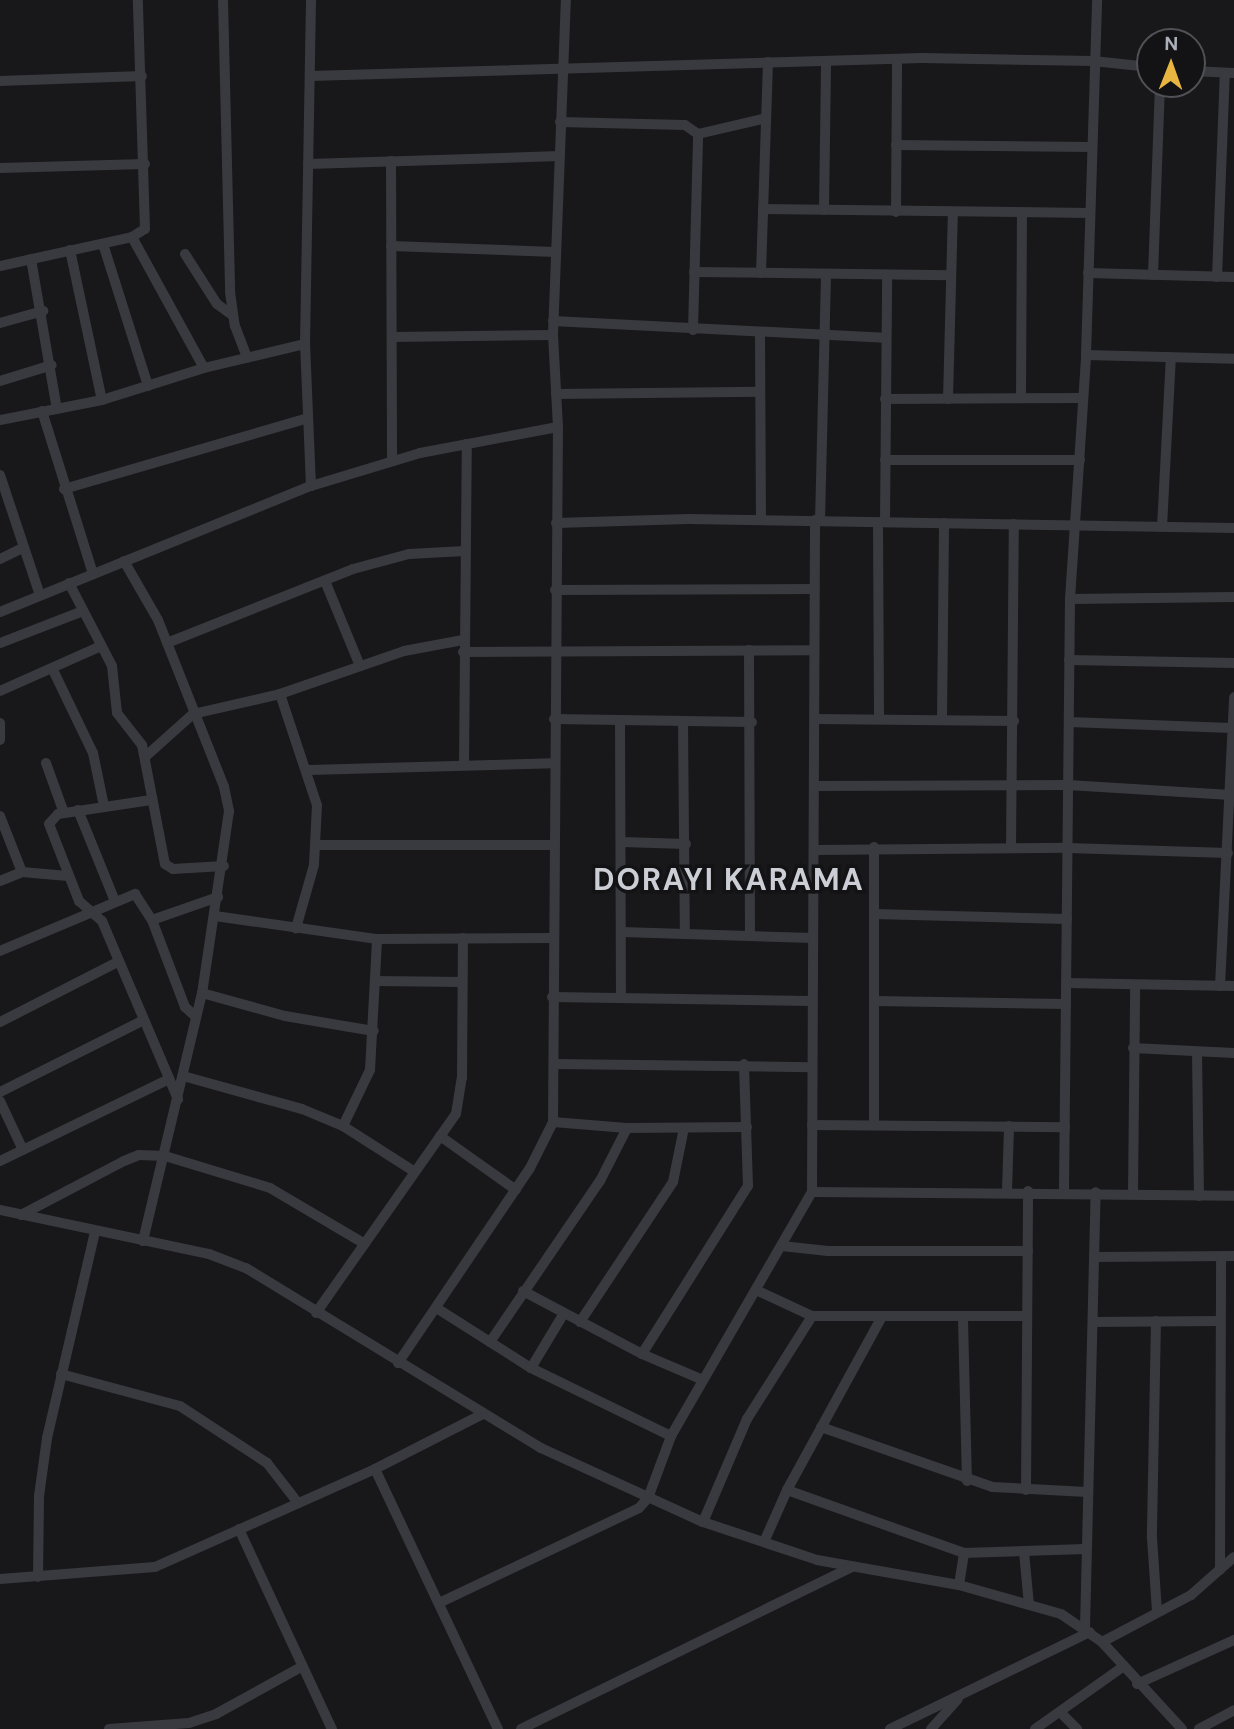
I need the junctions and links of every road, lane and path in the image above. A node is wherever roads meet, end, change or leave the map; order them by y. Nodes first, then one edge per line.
1 (138, 0) edge
2 (223, 0) edge
3 (311, 0) edge
4 (566, 0) edge
5 (1097, 0) edge
6 (897, 59) junction
7 (826, 61) junction
8 (1093, 61) junction
9 (768, 62) junction
10 (562, 66) junction
11 (1136, 66) edge
12 (1206, 72) edge
13 (1230, 73) edge
14 (142, 76) junction
15 (310, 76) junction
16 (0, 81) edge
17 (1159, 98) edge
18 (766, 118) junction
19 (560, 122) junction
20 (698, 134) junction
21 (896, 145) junction
22 (1091, 148) junction
23 (559, 156) junction
24 (390, 161) junction
25 (145, 164) junction
26 (308, 164) junction
27 (0, 168) edge
28 (763, 209) junction
29 (824, 211) junction
30 (896, 212) junction
31 (1023, 213) junction
32 (1089, 213) junction
33 (953, 214) junction
34 (132, 237) junction
35 (103, 244) junction
36 (391, 246) junction
37 (70, 250) junction
38 (556, 252) junction
39 (185, 254) dead end
40 (32, 259) junction
41 (0, 266) edge
42 (694, 272) junction
43 (761, 273) junction
44 (1088, 273) junction
45 (826, 275) junction
46 (951, 275) junction
47 (1153, 275) junction
48 (887, 276) junction
49 (1217, 277) junction
50 (1234, 277) edge
51 (43, 311) junction
52 (232, 315) junction
53 (553, 321) junction
54 (0, 323) edge
55 (693, 330) junction
56 (760, 334) junction
57 (553, 335) junction
58 (823, 336) junction
59 (392, 337) junction
60 (885, 338) junction
61 (304, 344) junction
62 (1086, 355) junction
63 (1171, 357) junction
64 (247, 358) junction
65 (1234, 359) edge
66 (52, 365) junction
67 (204, 368) junction
68 (0, 381) edge
69 (148, 386) junction
70 (760, 392) junction
71 (556, 394) junction
72 (1021, 398) junction
73 (1083, 398) junction
74 (885, 399) junction
75 (948, 399) junction
76 (102, 400) junction
77 (57, 409) junction
78 (42, 411) junction
79 (308, 418) junction
80 (0, 419) edge
81 (558, 427) junction
82 (467, 444) junction
83 (885, 460) junction
84 (1080, 460) junction
85 (392, 461) junction
86 (0, 475) edge
87 (311, 486) junction
88 (64, 489) junction
89 (761, 520) junction
90 (817, 521) junction
91 (881, 522) junction
92 (556, 523) junction
93 (944, 523) junction
94 (1014, 524) junction
95 (1076, 525) junction
96 (1162, 527) junction
97 (1234, 528) edge
98 (23, 548) junction
99 (465, 551) junction
100 (0, 559) edge
101 (124, 561) junction
102 (93, 574) junction
103 (325, 580) junction
104 (69, 583) junction
105 (814, 589) junction
106 (555, 590) junction
107 (40, 596) junction
108 (1234, 597) edge
109 (1070, 599) junction
110 (83, 611) junction
111 (0, 612) edge
112 (463, 640) junction
113 (0, 643) edge
114 (167, 643) junction
115 (101, 646) junction
116 (749, 650) junction
117 (813, 650) junction
118 (555, 651) junction
119 (463, 652) junction
120 (1069, 660) junction
121 (1234, 663) edge
122 (360, 666) junction
123 (53, 670) junction
124 (0, 691) edge
125 (280, 694) junction
126 (1234, 697) edge
127 (193, 714) junction
128 (879, 718) junction
129 (554, 719) junction
130 (815, 719) junction
131 (620, 720) junction
132 (942, 720) junction
133 (683, 721) junction
134 (1014, 721) junction
135 (752, 722) junction
136 (1069, 722) junction
137 (0, 723) edge
138 (1232, 728) edge
139 (0, 740) edge
140 (145, 757) junction
141 (553, 762) junction
142 (46, 763) dead end
143 (464, 765) junction
144 (309, 770) junction
145 (1014, 785) junction
146 (1068, 785) junction
147 (816, 786) junction
148 (1231, 795) junction
149 (151, 800) junction
150 (104, 806) junction
151 (78, 810) junction
152 (64, 813) junction
153 (0, 816) edge
154 (622, 842) junction
155 (686, 844) junction
156 (317, 845) junction
157 (553, 845) junction
158 (874, 847) junction
159 (1011, 848) junction
160 (1068, 848) junction
161 (816, 850) junction
162 (1228, 853) junction
163 (224, 866) junction
164 (22, 872) junction
165 (68, 876) junction
166 (0, 881) edge
167 (218, 897) junction
168 (116, 901) junction
169 (874, 914) junction
170 (94, 915) junction
171 (215, 916) junction
172 (1067, 919) junction
173 (152, 920) junction
174 (296, 928) junction
175 (622, 932) junction
176 (685, 934) junction
177 (750, 935) junction
178 (463, 938) junction
179 (552, 938) junction
180 (813, 938) junction
181 (377, 939) junction
182 (0, 951) edge
183 (118, 962) junction
184 (376, 981) junction
185 (462, 982) junction
186 (1066, 983) junction
187 (1135, 985) junction
188 (1220, 986) junction
189 (1234, 986) edge
190 (201, 993) junction
191 (552, 997) junction
192 (621, 997) junction
193 (810, 1001) junction
194 (874, 1001) junction
195 (1066, 1004) junction
196 (196, 1017) junction
197 (144, 1020) junction
198 (0, 1022) edge
199 (374, 1031) junction
200 (1133, 1048) junction
201 (1197, 1053) junction
202 (1234, 1053) edge
203 (554, 1064) junction
204 (744, 1064) junction
205 (810, 1067) junction
206 (183, 1076) junction
207 (169, 1079) junction
208 (0, 1092) edge
209 (178, 1099) junction
210 (0, 1101) edge
211 (553, 1122) junction
212 (874, 1124) junction
213 (811, 1125) junction
214 (343, 1126) junction
215 (1009, 1126) junction
216 (747, 1127) junction
217 (1065, 1127) junction
218 (627, 1128) junction
219 (684, 1128) junction
220 (440, 1136) junction
221 (23, 1150) junction
222 (165, 1156) junction
223 (0, 1161) edge
224 (415, 1172) junction
225 (516, 1190) junction
226 (1007, 1191) junction
227 (1028, 1191) junction
228 (1064, 1191) junction
229 (812, 1192) junction
230 (1096, 1192) junction
231 (1133, 1193) junction
232 (1199, 1196) junction
233 (1234, 1196) edge
234 (0, 1210) edge
235 (21, 1214) junction
236 (95, 1231) junction
237 (143, 1241) junction
238 (365, 1244) junction
239 (782, 1246) junction
240 (1028, 1251) junction
241 (1095, 1256) junction
242 (1221, 1256) junction
243 (1234, 1256) edge
244 (758, 1290) junction
245 (523, 1292) junction
246 (438, 1309) junction
247 (316, 1313) junction
248 (564, 1313) junction
249 (812, 1316) junction
250 (1025, 1316) junction
251 (881, 1318) junction
252 (963, 1319) junction
253 (1156, 1321) junction
254 (1220, 1321) junction
255 (580, 1322) junction
256 (1093, 1322) junction
257 (490, 1342) junction
258 (642, 1354) junction
259 (398, 1363) junction
260 (531, 1368) junction
261 (61, 1374) junction
262 (703, 1380) junction
263 (483, 1414) junction
264 (821, 1427) junction
265 (671, 1436) junction
266 (1222, 1449) junction
267 (1234, 1449) edge
268 (375, 1469) junction
269 (967, 1481) junction
270 (787, 1490) junction
271 (1026, 1490) junction
272 (1087, 1492) junction
273 (648, 1498) junction
274 (298, 1503) junction
275 (703, 1522) junction
276 (239, 1529) junction
277 (764, 1542) junction
278 (1085, 1549) junction
279 (1024, 1552) junction
280 (964, 1553) junction
281 (1234, 1557) edge
282 (852, 1567) junction
283 (1220, 1570) junction
284 (38, 1577) junction
285 (0, 1579) edge
286 (959, 1585) junction
287 (439, 1603) junction
288 (1029, 1605) junction
289 (1157, 1612) junction
290 (1088, 1630) junction
291 (1234, 1640) edge
292 (1102, 1642) junction
293 (303, 1666) junction
294 (1124, 1666) junction
295 (1137, 1684) junction
296 (964, 1693) junction
297 (1234, 1710) edge
298 (1061, 1713) junction
299 (108, 1729) edge
300 (332, 1729) edge
301 (498, 1729) edge
302 (521, 1729) edge
303 (890, 1729) edge
304 (931, 1729) edge
305 (1035, 1729) edge
306 (1077, 1729) edge
307 (1182, 1729) edge
308 (1199, 1729) edge

1 - 14 street
2 - 52 street
3 - 15 street
4 - 10 street
5 - 8 street
6 - 7 street
6 - 8 street
6 - 21 street
7 - 9 street
7 - 29 street
8 - 11 street
8 - 22 street
9 - 10 street
9 - 18 street
10 - 15 street
10 - 19 street
12 - 13 street
13 - 49 street
14 - 16 street
14 - 25 street
15 - 26 street
17 - 47 street
18 - 20 street
18 - 28 street
19 - 20 street
19 - 23 street
20 - 42 street
21 - 22 street
21 - 30 street
22 - 32 street
23 - 24 street
23 - 38 street
24 - 26 street
24 - 36 street
25 - 27 street
25 - 34 street
26 - 61 street
28 - 29 street
28 - 43 street
29 - 30 street
30 - 33 street
31 - 32 street
31 - 33 street
31 - 72 street
32 - 44 street
33 - 46 street
34 - 35 street
34 - 67 street
35 - 37 street
35 - 69 street
36 - 38 street
36 - 59 street
37 - 40 street
37 - 76 street
38 - 53 street
39 - 52 street
40 - 41 street
40 - 51 street
42 - 43 street
42 - 55 street
43 - 45 street
44 - 47 street
44 - 62 street
45 - 48 street
45 - 58 street
46 - 48 street
46 - 75 street
47 - 49 street
48 - 60 street
49 - 50 street
51 - 54 street
51 - 66 street
52 - 64 street
53 - 55 street
53 - 57 street
55 - 56 street
56 - 58 street
56 - 70 street
57 - 59 street
57 - 71 street
58 - 60 street
58 - 90 street
59 - 85 street
60 - 74 street
61 - 64 street
61 - 79 street
62 - 63 street
62 - 73 street
63 - 65 street
63 - 96 street
64 - 67 street
66 - 68 street
66 - 77 street
67 - 69 street
69 - 76 street
70 - 71 street
70 - 89 street
71 - 81 street
72 - 73 street
72 - 75 street
73 - 84 street
74 - 75 street
74 - 83 street
76 - 77 street
77 - 78 street
78 - 80 street
78 - 88 street
79 - 87 street
79 - 88 street
81 - 82 street
81 - 92 street
82 - 85 street
82 - 99 street
83 - 84 street
83 - 91 street
84 - 95 street
85 - 87 street
86 - 98 street
87 - 101 street
88 - 102 street
89 - 90 street
89 - 92 street
90 - 91 street
90 - 105 street
91 - 93 street
91 - 128 street
92 - 106 street
93 - 94 street
93 - 132 street
94 - 95 street
94 - 134 street
95 - 96 street
95 - 109 street
96 - 97 street
98 - 100 street
98 - 107 street
99 - 103 street
99 - 112 street
101 - 102 street
101 - 114 street
102 - 104 street
103 - 114 street
103 - 122 street
104 - 107 street
104 - 110 street
105 - 106 street
105 - 117 street
106 - 118 street
107 - 111 street
108 - 109 street
109 - 120 street
110 - 113 street
110 - 115 street
112 - 119 street
112 - 122 street
114 - 127 street
115 - 123 street
115 - 140 street
116 - 117 street
116 - 118 street
116 - 135 street
117 - 130 street
118 - 119 street
118 - 129 street
119 - 143 street
120 - 121 street
120 - 136 street
122 - 125 street
123 - 124 street
123 - 150 street
125 - 127 street
125 - 144 street
126 - 138 street
127 - 140 street
127 - 163 street
128 - 130 street
128 - 132 street
129 - 131 street
129 - 141 street
130 - 147 street
131 - 133 street
131 - 154 street
132 - 134 street
133 - 135 street
133 - 155 street
134 - 145 street
135 - 177 street
136 - 138 street
136 - 146 street
137 - 139 street
138 - 148 street
140 - 149 street
141 - 143 street
141 - 157 street
142 - 152 street
143 - 144 street
144 - 156 street
145 - 146 street
145 - 147 street
145 - 159 street
146 - 148 street
146 - 160 street
147 - 161 street
148 - 162 street
149 - 150 street
149 - 163 street
150 - 151 street
151 - 152 street
151 - 168 street
152 - 165 street
153 - 164 street
154 - 155 street
154 - 175 street
155 - 176 street
156 - 157 street
156 - 174 street
157 - 179 street
158 - 159 street
158 - 161 street
158 - 169 street
159 - 160 street
160 - 162 street
160 - 172 street
161 - 180 street
162 - 188 street
163 - 167 street
164 - 165 street
164 - 166 street
165 - 170 street
167 - 171 street
167 - 173 street
168 - 170 street
168 - 173 street
169 - 172 street
169 - 194 street
170 - 182 street
170 - 183 street
171 - 174 street
171 - 190 street
172 - 186 street
173 - 196 street
174 - 181 street
175 - 176 street
175 - 192 street
176 - 177 street
177 - 180 street
178 - 179 street
178 - 181 street
178 - 185 street
179 - 191 street
180 - 193 street
181 - 184 street
183 - 197 street
183 - 198 street
184 - 185 street
184 - 199 street
185 - 220 street
186 - 187 street
186 - 195 street
187 - 188 street
187 - 200 street
188 - 189 street
190 - 196 street
190 - 199 street
191 - 192 street
191 - 203 street
192 - 193 street
193 - 205 street
194 - 195 street
194 - 212 street
195 - 217 street
196 - 206 street
197 - 207 street
197 - 208 street
199 - 214 street
200 - 201 street
200 - 231 street
201 - 202 street
201 - 232 street
203 - 204 street
203 - 211 street
204 - 205 street
204 - 216 street
205 - 213 street
206 - 209 street
206 - 214 street
207 - 209 street
207 - 221 street
209 - 222 street
210 - 221 street
211 - 218 street
211 - 225 street
212 - 213 street
212 - 215 street
213 - 229 street
214 - 224 street
215 - 217 street
215 - 226 street
216 - 219 street
216 - 258 street
217 - 228 street
218 - 219 street
218 - 245 street
219 - 255 street
220 - 224 street
220 - 225 street
221 - 223 street
222 - 235 street
222 - 237 street
222 - 238 street
224 - 238 street
225 - 246 street
226 - 227 street
226 - 229 street
227 - 228 street
227 - 240 street
228 - 230 street
229 - 239 street
230 - 231 street
230 - 241 street
231 - 232 street
232 - 233 street
234 - 235 street
235 - 236 street
236 - 237 street
236 - 261 street
237 - 247 street
238 - 247 street
239 - 240 street
239 - 244 street
240 - 250 street
241 - 242 street
241 - 256 street
242 - 243 street
242 - 254 street
244 - 249 street
244 - 262 street
245 - 248 street
245 - 257 street
246 - 257 street
246 - 259 street
247 - 259 street
248 - 255 street
248 - 260 street
249 - 251 street
249 - 275 street
250 - 252 street
250 - 271 street
251 - 252 street
251 - 264 street
252 - 269 street
253 - 254 street
253 - 256 street
253 - 289 street
254 - 266 street
255 - 258 street
256 - 272 street
257 - 260 street
258 - 262 street
259 - 263 street
260 - 265 street
261 - 274 street
261 - 284 street
262 - 265 street
263 - 268 street
263 - 273 street
264 - 269 street
264 - 270 street
265 - 273 street
266 - 267 street
266 - 283 street
268 - 274 street
268 - 287 street
269 - 271 street
270 - 277 street
270 - 280 street
271 - 272 street
272 - 278 street
273 - 275 street
273 - 287 street
274 - 276 street
275 - 277 street
276 - 284 street
276 - 293 street
277 - 282 street
278 - 279 street
278 - 290 street
279 - 280 street
279 - 288 street
280 - 286 street
281 - 283 street
282 - 286 street
282 - 302 street
283 - 289 street
284 - 285 street
286 - 288 street
287 - 301 street
288 - 290 street
289 - 292 street
290 - 292 street
290 - 296 street
291 - 295 street
292 - 294 street
293 - 299 street
293 - 300 street
294 - 295 street
294 - 298 street
295 - 307 street
296 - 303 street
296 - 304 street
297 - 308 street
298 - 305 street
298 - 306 street

